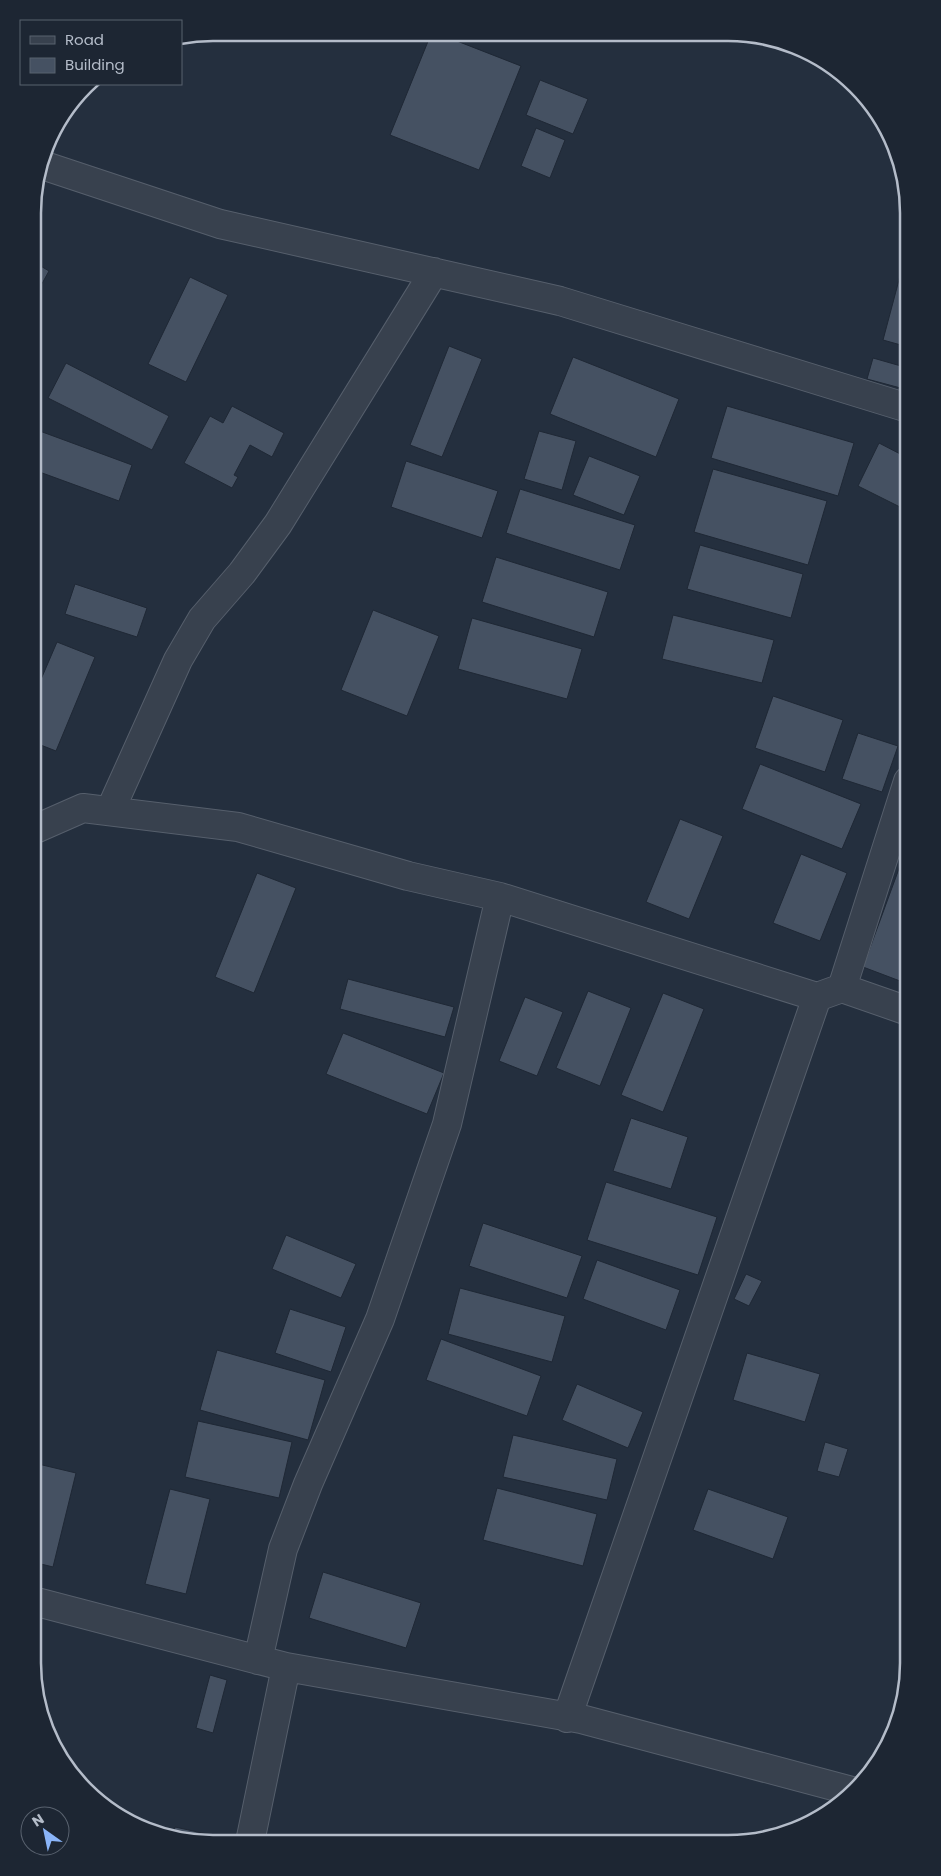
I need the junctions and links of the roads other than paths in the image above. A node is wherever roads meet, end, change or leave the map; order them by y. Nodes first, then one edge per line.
1 (48, 167) edge
2 (434, 272) junction
3 (900, 405) edge
4 (900, 808) edge
5 (110, 811) junction
6 (42, 826) edge
7 (500, 897) junction
8 (842, 988) junction
9 (817, 997) junction
10 (899, 1008) edge
11 (41, 1603) edge
12 (258, 1660) junction
13 (286, 1667) junction
14 (567, 1718) junction
15 (844, 1789) edge
16 (251, 1835) edge

1 - 2 street
2 - 3 street
2 - 5 street
4 - 8 street
5 - 6 street
5 - 7 street
7 - 9 street
7 - 12 street
8 - 9 street
8 - 10 street
9 - 14 street
11 - 12 street
12 - 13 street
13 - 14 street
13 - 16 street
14 - 15 street

